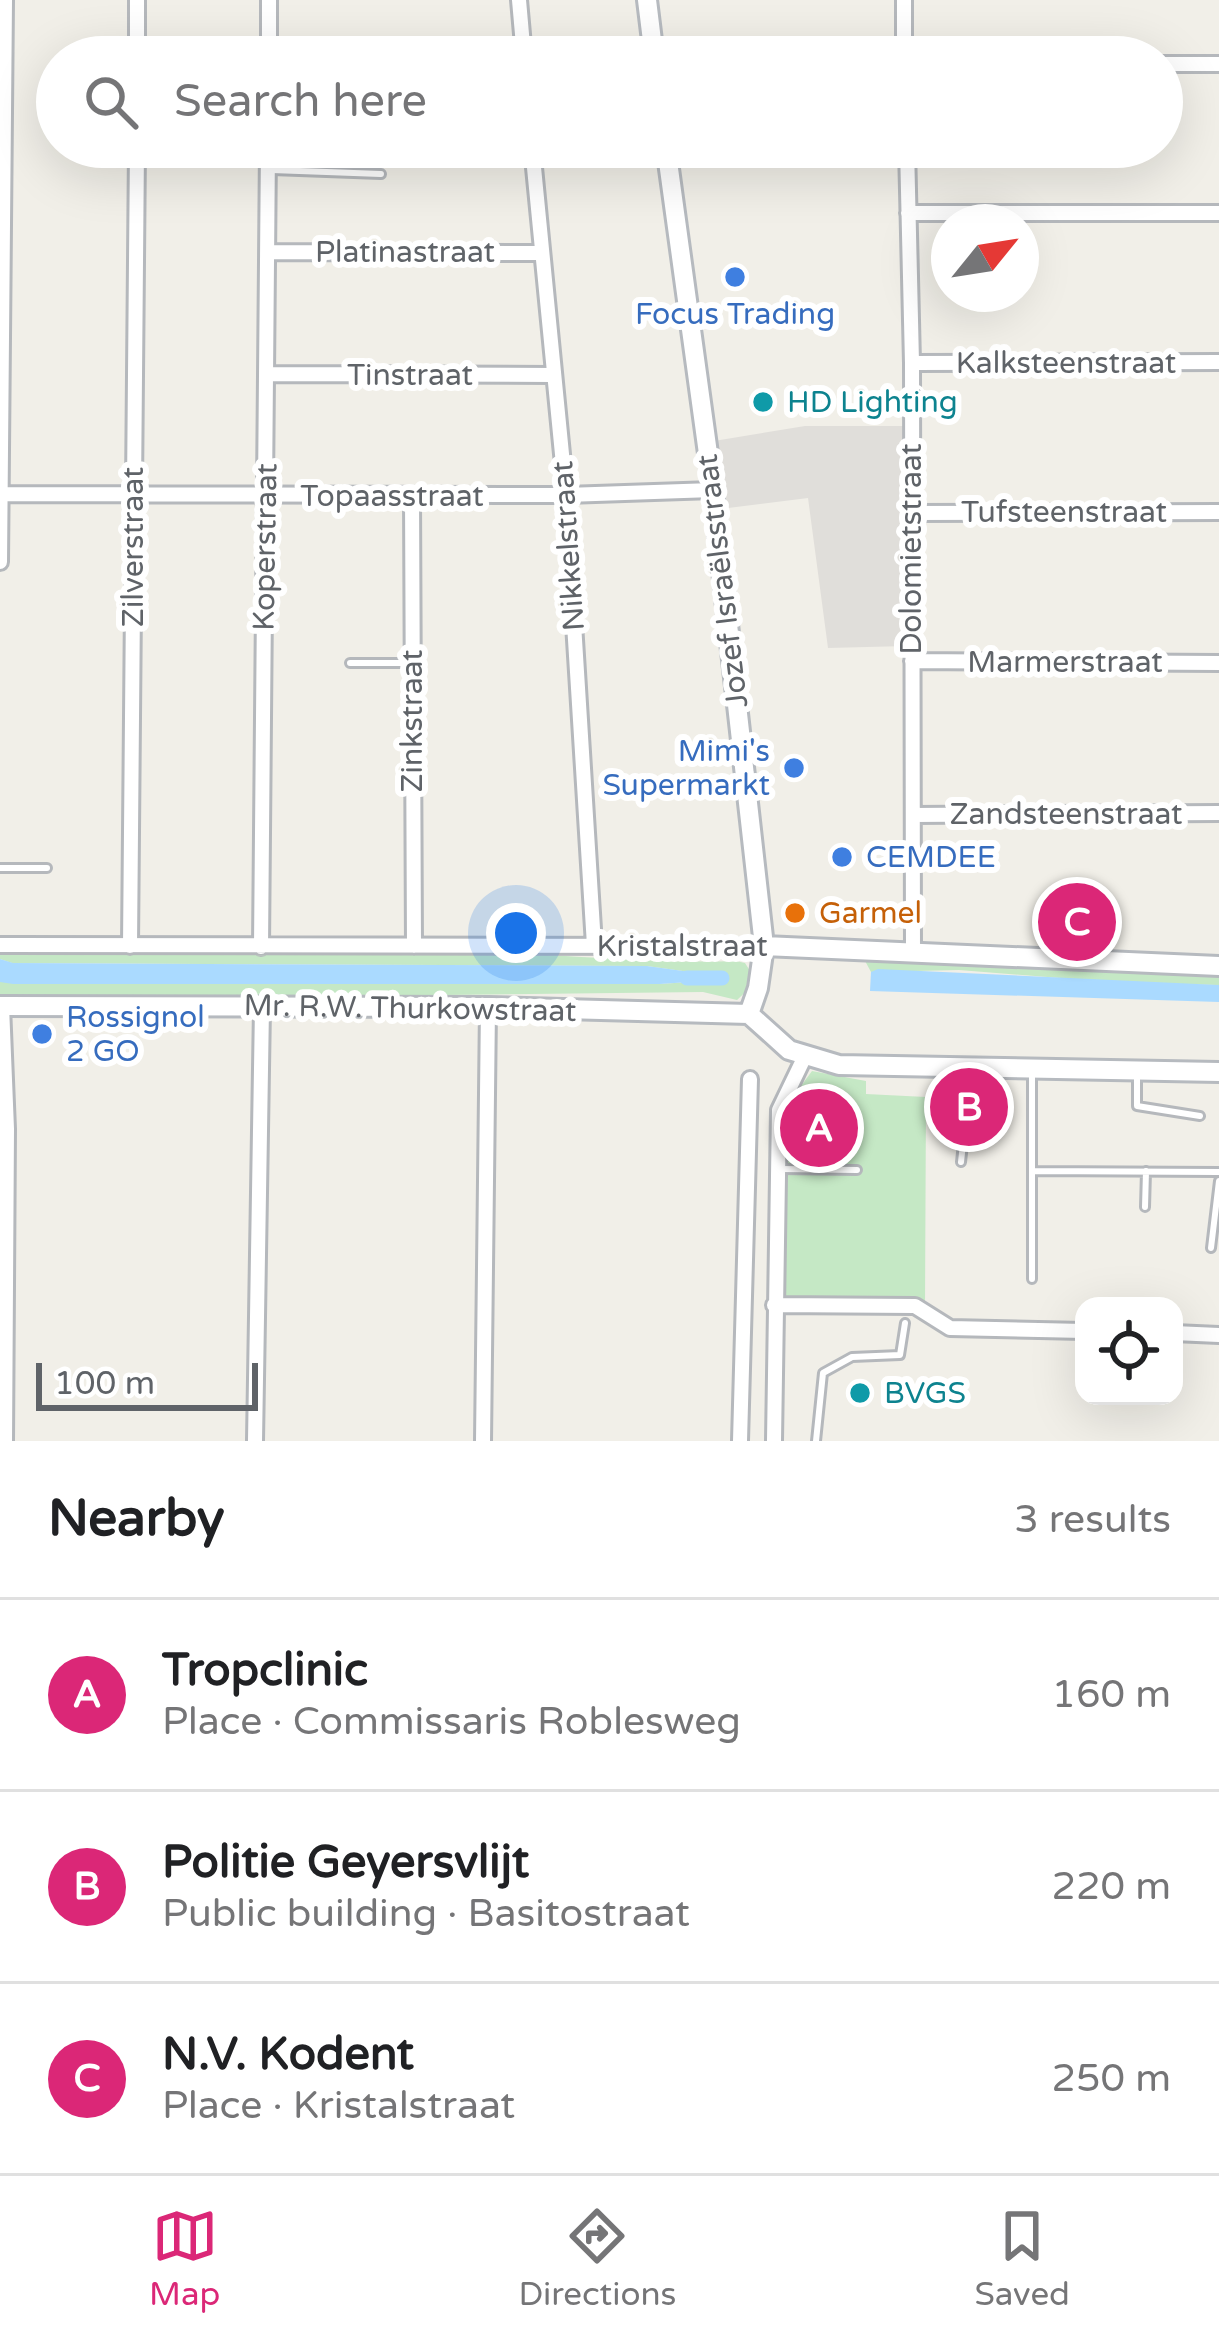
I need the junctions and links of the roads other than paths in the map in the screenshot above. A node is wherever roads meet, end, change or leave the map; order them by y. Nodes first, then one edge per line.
1 (5, 0) edge
2 (137, 0) edge
3 (269, 0) edge
4 (519, 0) edge
5 (647, 0) edge
6 (904, 0) edge
7 (137, 36) edge
8 (269, 36) edge
9 (522, 36) edge
10 (651, 36) edge
11 (904, 36) edge
12 (1183, 64) edge
13 (1219, 64) edge
14 (137, 168) edge
15 (534, 168) edge
16 (669, 168) edge
17 (907, 168) edge
18 (268, 170) joint
19 (381, 174) dead end
20 (1219, 212) edge
21 (908, 213) junction
22 (268, 252) junction
23 (542, 253) junction
24 (1219, 362) edge
25 (912, 363) junction
26 (267, 374) junction
27 (553, 375) junction
28 (712, 490) junction
29 (0, 494) edge
30 (134, 495) junction
31 (566, 495) junction
32 (266, 496) junction
33 (412, 496) junction
34 (1219, 512) edge
35 (910, 513) junction
36 (0, 562) edge
37 (912, 661) junction
38 (350, 663) dead end
39 (412, 663) junction
40 (1219, 664) edge
41 (1219, 813) edge
42 (914, 815) junction
43 (0, 868) edge
44 (47, 868) dead end
45 (0, 945) edge
46 (594, 945) junction
47 (130, 946) junction
48 (261, 946) junction
49 (414, 946) junction
50 (764, 946) junction
51 (913, 950) junction
52 (1219, 966) edge
53 (1, 1006) edge
54 (262, 1007) junction
55 (488, 1007) junction
56 (749, 1014) junction
57 (805, 1056) junction
58 (971, 1067) junction
59 (1032, 1068) junction
60 (1137, 1070) junction
61 (1219, 1072) edge
62 (750, 1079) dead end
63 (1200, 1116) dead end
64 (961, 1162) dead end
65 (777, 1169) junction
66 (857, 1170) dead end
67 (1033, 1171) junction
68 (1146, 1171) junction
69 (1219, 1177) edge
70 (1145, 1207) dead end
71 (1210, 1248) dead end
72 (1032, 1279) dead end
73 (774, 1305) junction
74 (905, 1323) dead end
75 (1075, 1331) edge
76 (1183, 1334) edge
77 (1219, 1334) edge
78 (5, 1441) edge
79 (255, 1441) edge
80 (483, 1441) edge
81 (740, 1441) edge
82 (774, 1441) edge
83 (817, 1441) edge

1 - 29 street
2 - 7 street
3 - 8 street
4 - 9 street
5 - 10 street
6 - 11 street
12 - 13 street
14 - 30 street, Zilverstraat
15 - 23 street, Nikkelstraat
16 - 28 street, Jozef Israëlsstraat
17 - 21 street, Dolomietstraat
18 - 19 lane
18 - 22 street, Koperstraat
20 - 21 street
21 - 25 street, Dolomietstraat
22 - 23 street, Platinastraat
22 - 26 street, Koperstraat
23 - 27 street, Nikkelstraat
24 - 25 street, Kalksteenstraat
25 - 35 street, Dolomietstraat
26 - 27 street, Tinstraat
26 - 32 street, Koperstraat
27 - 31 street, Nikkelstraat
28 - 31 street, Topaasstraat
28 - 50 street, Jozef Israëlsstraat
29 - 30 street, Topaasstraat
29 - 36 street
30 - 32 street, Topaasstraat
30 - 47 street, Zilverstraat
31 - 33 street, Topaasstraat
31 - 46 street, Nikkelstraat
32 - 33 street, Topaasstraat
32 - 48 street, Koperstraat
33 - 39 street, Zinkstraat
34 - 35 street, Tufsteenstraat
35 - 37 street, Dolomietstraat
37 - 40 street, Marmerstraat
37 - 42 street, Dolomietstraat
38 - 39 lane
39 - 49 street, Zinkstraat
41 - 42 street, Zandsteenstraat
42 - 51 street, Dolomietstraat
43 - 44 lane
45 - 47 street, Kristalstraat
46 - 49 street, Kristalstraat
46 - 50 street, Kristalstraat
47 - 48 street, Kristalstraat
48 - 49 street, Kristalstraat
50 - 51 street, Kristalstraat
50 - 56 street, Jozef Israëlsstraat
51 - 52 street, Kristalstraat
53 - 54 street, Mr. R.W. Thurkowstraat
53 - 78 street
54 - 55 street, Mr. R.W. Thurkowstraat
54 - 79 street
55 - 56 street, Mr. R.W. Thurkowstraat
55 - 80 street
56 - 57 street
57 - 58 street
57 - 65 street
58 - 59 street
58 - 64 lane
59 - 60 street
59 - 67 lane
60 - 61 street
60 - 63 lane
62 - 81 street
65 - 66 lane
65 - 73 street
67 - 68 lane
67 - 72 lane
68 - 69 lane
68 - 70 lane
69 - 71 lane
73 - 75 street
73 - 82 street
74 - 83 lane
76 - 77 street

